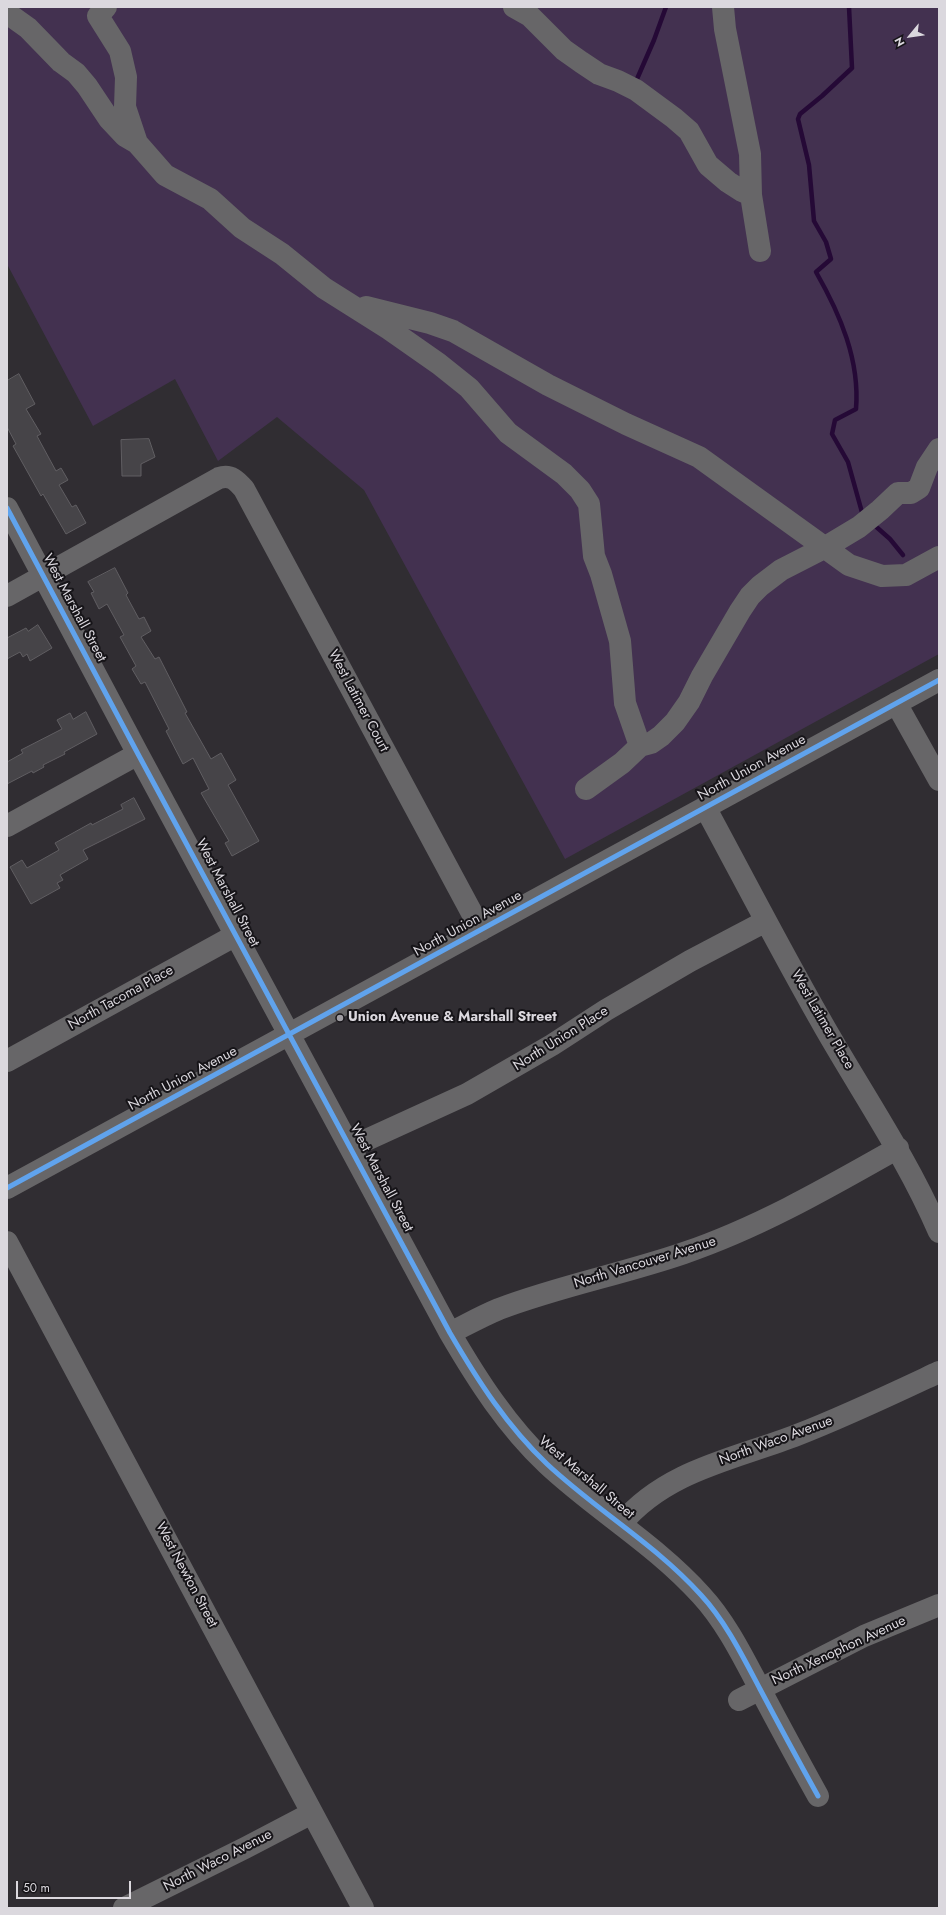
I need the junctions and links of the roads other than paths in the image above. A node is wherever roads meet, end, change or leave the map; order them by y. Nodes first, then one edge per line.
1 (106, 7) edge
2 (514, 7) edge
3 (723, 7) edge
4 (7, 13) edge
5 (137, 143) junction
6 (751, 194) junction
7 (760, 250) dead end
8 (347, 302) junction
9 (939, 449) edge
10 (7, 508) edge
11 (824, 548) junction
12 (939, 557) edge
13 (44, 576) junction
14 (7, 596) edge
15 (939, 680) edge
16 (896, 703) junction
17 (640, 746) junction
18 (138, 754) junction
19 (939, 780) edge
20 (586, 789) dead end
21 (705, 807) junction
22 (7, 826) edge
23 (766, 920) junction
24 (481, 930) junction
25 (236, 935) junction
26 (289, 1035) junction
27 (7, 1061) edge
28 (351, 1148) junction
29 (898, 1148) junction
30 (7, 1188) edge
31 (939, 1232) edge
32 (7, 1242) edge
33 (450, 1333) junction
34 (939, 1372) edge
35 (621, 1524) junction
36 (939, 1605) edge
37 (760, 1688) junction
38 (739, 1700) dead end
39 (818, 1796) dead end
40 (312, 1812) junction
41 (124, 1908) edge
42 (363, 1908) edge

1 - 5 street
2 - 6 street
3 - 6 street
4 - 5 street
5 - 8 street
6 - 7 street
8 - 11 street
8 - 17 street
9 - 11 street
10 - 13 street, West Marshall Street
11 - 12 street
11 - 17 street
13 - 14 street
13 - 18 street, West Marshall Street
13 - 24 street, West Latimer Court
15 - 16 street, North Union Avenue
16 - 19 street
16 - 21 street, North Union Avenue
17 - 20 street
18 - 22 street
18 - 25 street, West Marshall Street
21 - 23 street, West Latimer Place
21 - 24 street, North Union Avenue
23 - 28 street, North Union Place
23 - 29 street, West Latimer Place
24 - 26 street, North Union Avenue
25 - 26 street, West Marshall Street
25 - 27 street, North Tacoma Place
26 - 28 street, West Marshall Street
26 - 30 street, North Union Avenue
28 - 33 street, West Marshall Street
29 - 31 street, West Latimer Place
29 - 33 street, North Vancouver Avenue
32 - 40 street, West Newton Street
33 - 35 street, West Marshall Street
34 - 35 street, North Waco Avenue
35 - 37 street, West Marshall Street
36 - 37 street, North Xenophon Avenue
37 - 38 street, North Xenophon Avenue
37 - 39 street, West Marshall Street
40 - 41 street, North Waco Avenue
40 - 42 street, West Newton Street

